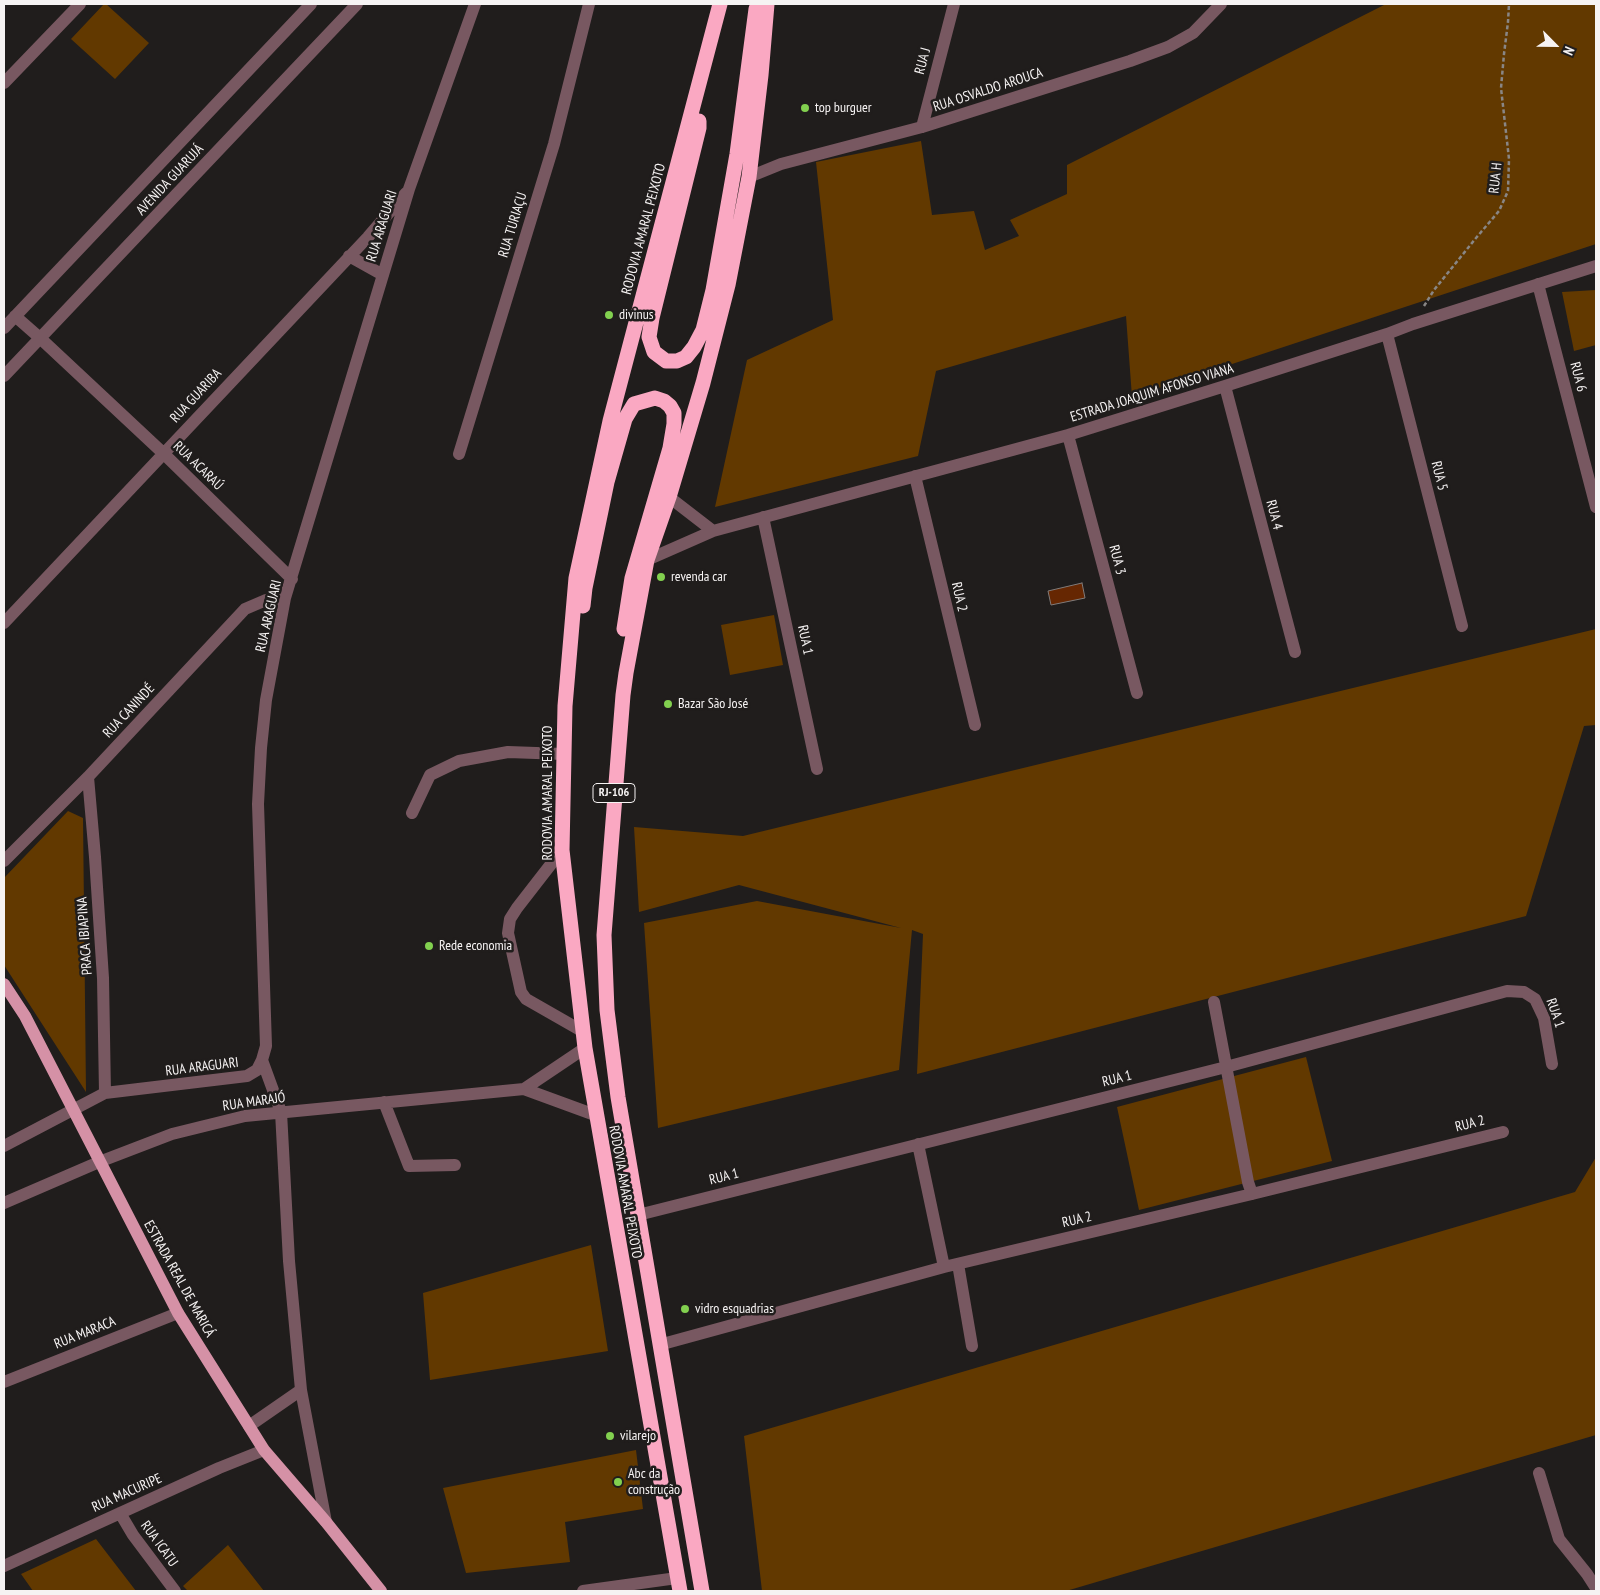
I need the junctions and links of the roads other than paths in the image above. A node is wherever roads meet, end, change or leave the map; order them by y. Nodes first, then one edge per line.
1 (80, 4) edge
2 (357, 4) edge
3 (475, 4) edge
4 (589, 4) edge
5 (720, 4) edge
6 (777, 4) edge
7 (954, 4) edge
8 (1221, 4) edge
9 (309, 5) edge
10 (764, 8) edge
11 (701, 80) junction
12 (4, 83) edge
13 (922, 127) junction
14 (749, 177) junction
15 (409, 189) junction
16 (349, 256) junction
17 (1596, 266) edge
18 (383, 275) junction
19 (1538, 284) junction
20 (15, 316) junction
21 (4, 328) edge
22 (1387, 334) junction
23 (40, 338) junction
24 (4, 376) edge
25 (1224, 386) junction
26 (1068, 435) junction
27 (163, 454) junction
28 (460, 454) dead end
29 (915, 476) junction
30 (669, 497) junction
31 (1596, 507) edge
32 (763, 517) junction
33 (713, 531) junction
34 (647, 560) junction
35 (292, 579) junction
36 (285, 598) junction
37 (4, 623) edge
38 (1462, 626) dead end
39 (1295, 652) dead end
40 (626, 672) junction
41 (1137, 692) dead end
42 (975, 725) dead end
43 (564, 735) junction
44 (564, 754) junction
45 (817, 769) dead end
46 (88, 777) junction
47 (412, 813) dead end
48 (562, 850) junction
49 (4, 861) edge
50 (4, 984) edge
51 (1214, 1002) dead end
52 (582, 1031) junction
53 (584, 1048) junction
54 (262, 1060) junction
55 (1552, 1064) dead end
56 (1226, 1067) junction
57 (524, 1090) junction
58 (106, 1093) junction
59 (384, 1102) junction
60 (73, 1109) junction
61 (281, 1112) junction
62 (595, 1115) junction
63 (1503, 1132) dead end
64 (918, 1144) junction
65 (4, 1146) edge
66 (99, 1162) junction
67 (455, 1165) dead end
68 (1252, 1194) junction
69 (4, 1203) edge
70 (638, 1215) junction
71 (958, 1264) junction
72 (944, 1267) junction
73 (178, 1313) junction
74 (659, 1345) junction
75 (972, 1346) dead end
76 (4, 1382) edge
77 (302, 1390) junction
78 (249, 1426) junction
79 (264, 1450) junction
80 (1539, 1473) dead end
81 (120, 1513) junction
82 (326, 1522) junction
83 (4, 1566) edge
84 (679, 1585) edge
85 (1596, 1588) edge
86 (175, 1591) edge
87 (380, 1591) edge
88 (582, 1591) edge
89 (702, 1591) edge

1 - 12 street
2 - 23 street, AVENIDA GUARUJÁ
3 - 15 street, RUA ARAGUARI
4 - 28 street, RUA TURIAÇU
5 - 11 highway, RODOVIA AMARAL PEIXOTO
6 - 10 street
7 - 13 street, RUA J
8 - 13 street, RUA OSVALDO AROUCA
9 - 20 street, AVENIDA GUARUJÁ
10 - 11 highway
10 - 14 highway, RODOVIA AMARAL PEIXOTO / RJ-106
11 - 43 highway, RODOVIA AMARAL PEIXOTO
13 - 14 street, RUA OSVALDO AROUCA
14 - 30 highway, RODOVIA AMARAL PEIXOTO / RJ-106
15 - 16 street, RUA GUARIBA
15 - 18 street, RUA ARAGUARI
16 - 18 street
16 - 27 street, RUA GUARIBA
17 - 19 street, ESTRADA JOAQUIM AFONSO VIANA
18 - 35 street, RUA ARAGUARI
19 - 22 street, ESTRADA JOAQUIM AFONSO VIANA
19 - 31 street, RUA 6
20 - 21 street, AVENIDA GUARUJÁ
20 - 23 street, RUA ACARAÚ
22 - 25 street, ESTRADA JOAQUIM AFONSO VIANA
22 - 38 street, RUA 5
23 - 24 street, AVENIDA GUARUJÁ
23 - 27 street, RUA ACARAÚ
25 - 26 street, ESTRADA JOAQUIM AFONSO VIANA
25 - 39 street, RUA 4
26 - 29 street, ESTRADA JOAQUIM AFONSO VIANA
26 - 41 street, RUA 3
27 - 35 street, RUA ACARAÚ
27 - 37 street, RUA GUARIBA
29 - 32 street, ESTRADA JOAQUIM AFONSO VIANA
29 - 42 street, RUA 2
30 - 33 street
30 - 34 highway, RODOVIA AMARAL PEIXOTO / RJ-106
32 - 33 street, ESTRADA JOAQUIM AFONSO VIANA
32 - 45 street, RUA 1
33 - 34 street, ESTRADA JOAQUIM AFONSO VIANA
34 - 40 highway, RODOVIA AMARAL PEIXOTO / RJ-106
35 - 36 street, RUA ARAGUARI
36 - 46 street, RUA CANINDÉ
36 - 54 street, RUA ARAGUARI
40 - 43 highway
40 - 70 highway, RODOVIA AMARAL PEIXOTO / RJ-106
43 - 44 highway, RODOVIA AMARAL PEIXOTO
44 - 47 street
44 - 48 highway, RODOVIA AMARAL PEIXOTO
46 - 49 street, RUA CANINDÉ
46 - 58 street, PRACA IBIAPINA
48 - 52 highway, RODOVIA AMARAL PEIXOTO
48 - 52 street
50 - 60 main road, ESTRADA REAL DE MARICÁ
51 - 56 street
52 - 53 highway, RODOVIA AMARAL PEIXOTO
53 - 57 street
53 - 62 highway, RODOVIA AMARAL PEIXOTO
54 - 58 street, RUA ARAGUARI
54 - 61 street
55 - 56 street, RUA 1
56 - 64 street, RUA 1
56 - 68 street
57 - 59 street, RUA MARAJÓ
57 - 62 street, RUA MARAJÓ
58 - 60 street, RUA ARAGUARI
59 - 61 street, RUA MARAJÓ
59 - 67 street
60 - 65 street
60 - 66 main road, ESTRADA REAL DE MARICÁ
61 - 66 street, RUA MARAJÓ
61 - 77 street
62 - 84 highway, RODOVIA AMARAL PEIXOTO
63 - 68 street, RUA 2
64 - 70 street, RUA 1
64 - 72 street
66 - 69 street, RUA MARAJÓ
66 - 73 main road, ESTRADA REAL DE MARICÁ
68 - 71 street, RUA 2
70 - 74 highway, RODOVIA AMARAL PEIXOTO / RJ-106
71 - 72 street, RUA 2
71 - 75 street
72 - 74 street, RUA 2
73 - 76 street, RUA MARACA
73 - 78 main road, ESTRADA REAL DE MARICÁ
74 - 89 highway, RODOVIA AMARAL PEIXOTO / RJ-106
77 - 78 street
77 - 82 street
78 - 79 main road, ESTRADA REAL DE MARICÁ
79 - 81 street, RUA MACURIPE
79 - 82 main road, ESTRADA REAL DE MARICÁ
80 - 85 street
81 - 83 street, RUA MACURIPE
81 - 86 street, RUA ICATU
82 - 87 main road, ESTRADA REAL DE MARICÁ
84 - 88 street

